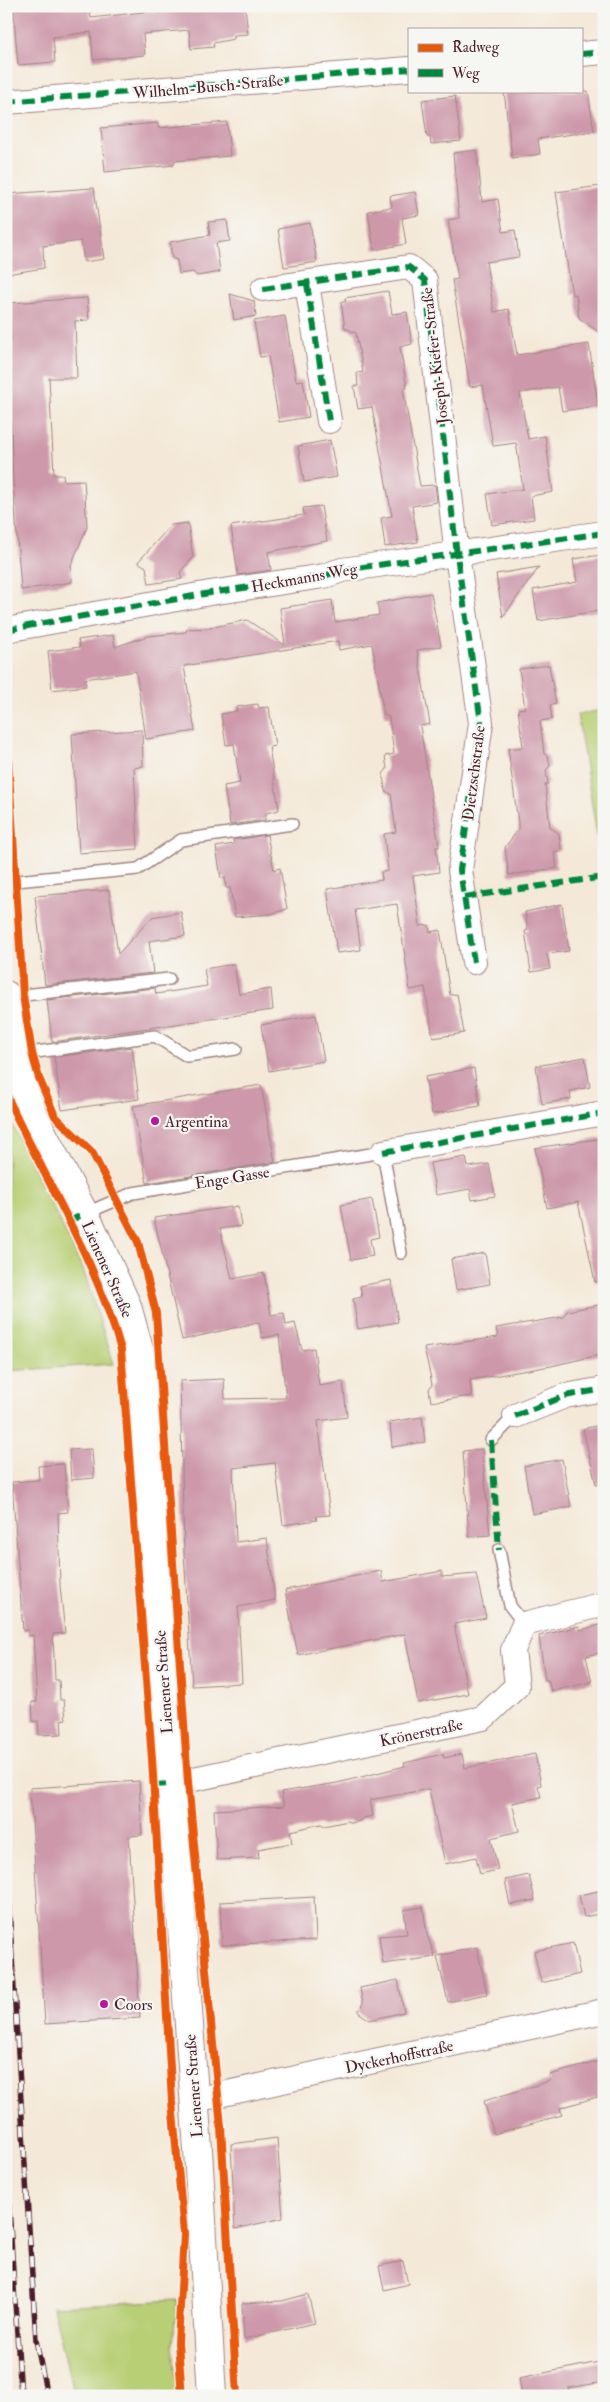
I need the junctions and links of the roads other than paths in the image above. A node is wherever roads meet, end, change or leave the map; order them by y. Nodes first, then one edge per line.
1 (604, 52) edge
2 (582, 54) edge
3 (408, 69) edge
4 (6, 102) edge
5 (307, 284) junction
6 (263, 289) dead end
7 (329, 421) dead end
8 (604, 533) edge
9 (457, 555) junction
10 (6, 630) edge
11 (292, 824) dead end
12 (6, 882) edge
13 (474, 962) dead end
14 (169, 979) dead end
15 (6, 996) edge
16 (236, 1049) dead end
17 (14, 1055) junction
18 (604, 1113) edge
19 (383, 1152) junction
20 (84, 1214) junction
21 (401, 1253) dead end
22 (604, 1389) edge
23 (514, 1416) joint
24 (491, 1440) dead end
25 (499, 1550) dead end
26 (604, 1604) edge
27 (524, 1624) junction
28 (170, 1784) junction
29 (604, 2011) edge
30 (194, 2100) junction
31 (212, 2396) edge

1 - 2 street
3 - 4 street, Wilhelm-Busch-Straße
5 - 6 street, Joseph-Kiefer-Straße
5 - 7 street
5 - 9 street, Joseph-Kiefer-Straße
8 - 9 street, Heckmanns Weg
9 - 10 street, Heckmanns Weg
9 - 13 street, Dietzschstraße
11 - 12 lane
14 - 15 lane
15 - 17 street, Lienener Straße
16 - 17 lane
17 - 20 street, Lienener Straße
18 - 19 street, Enge Gasse
19 - 20 lane, Enge Gasse
19 - 21 lane
20 - 28 street, Lienener Straße
22 - 23 street
23 - 24 lane
25 - 27 lane
26 - 27 street
27 - 28 street, Krönerstraße
28 - 30 street, Lienener Straße
29 - 30 street, Dyckerhoffstraße
30 - 31 street, Lienener Straße

